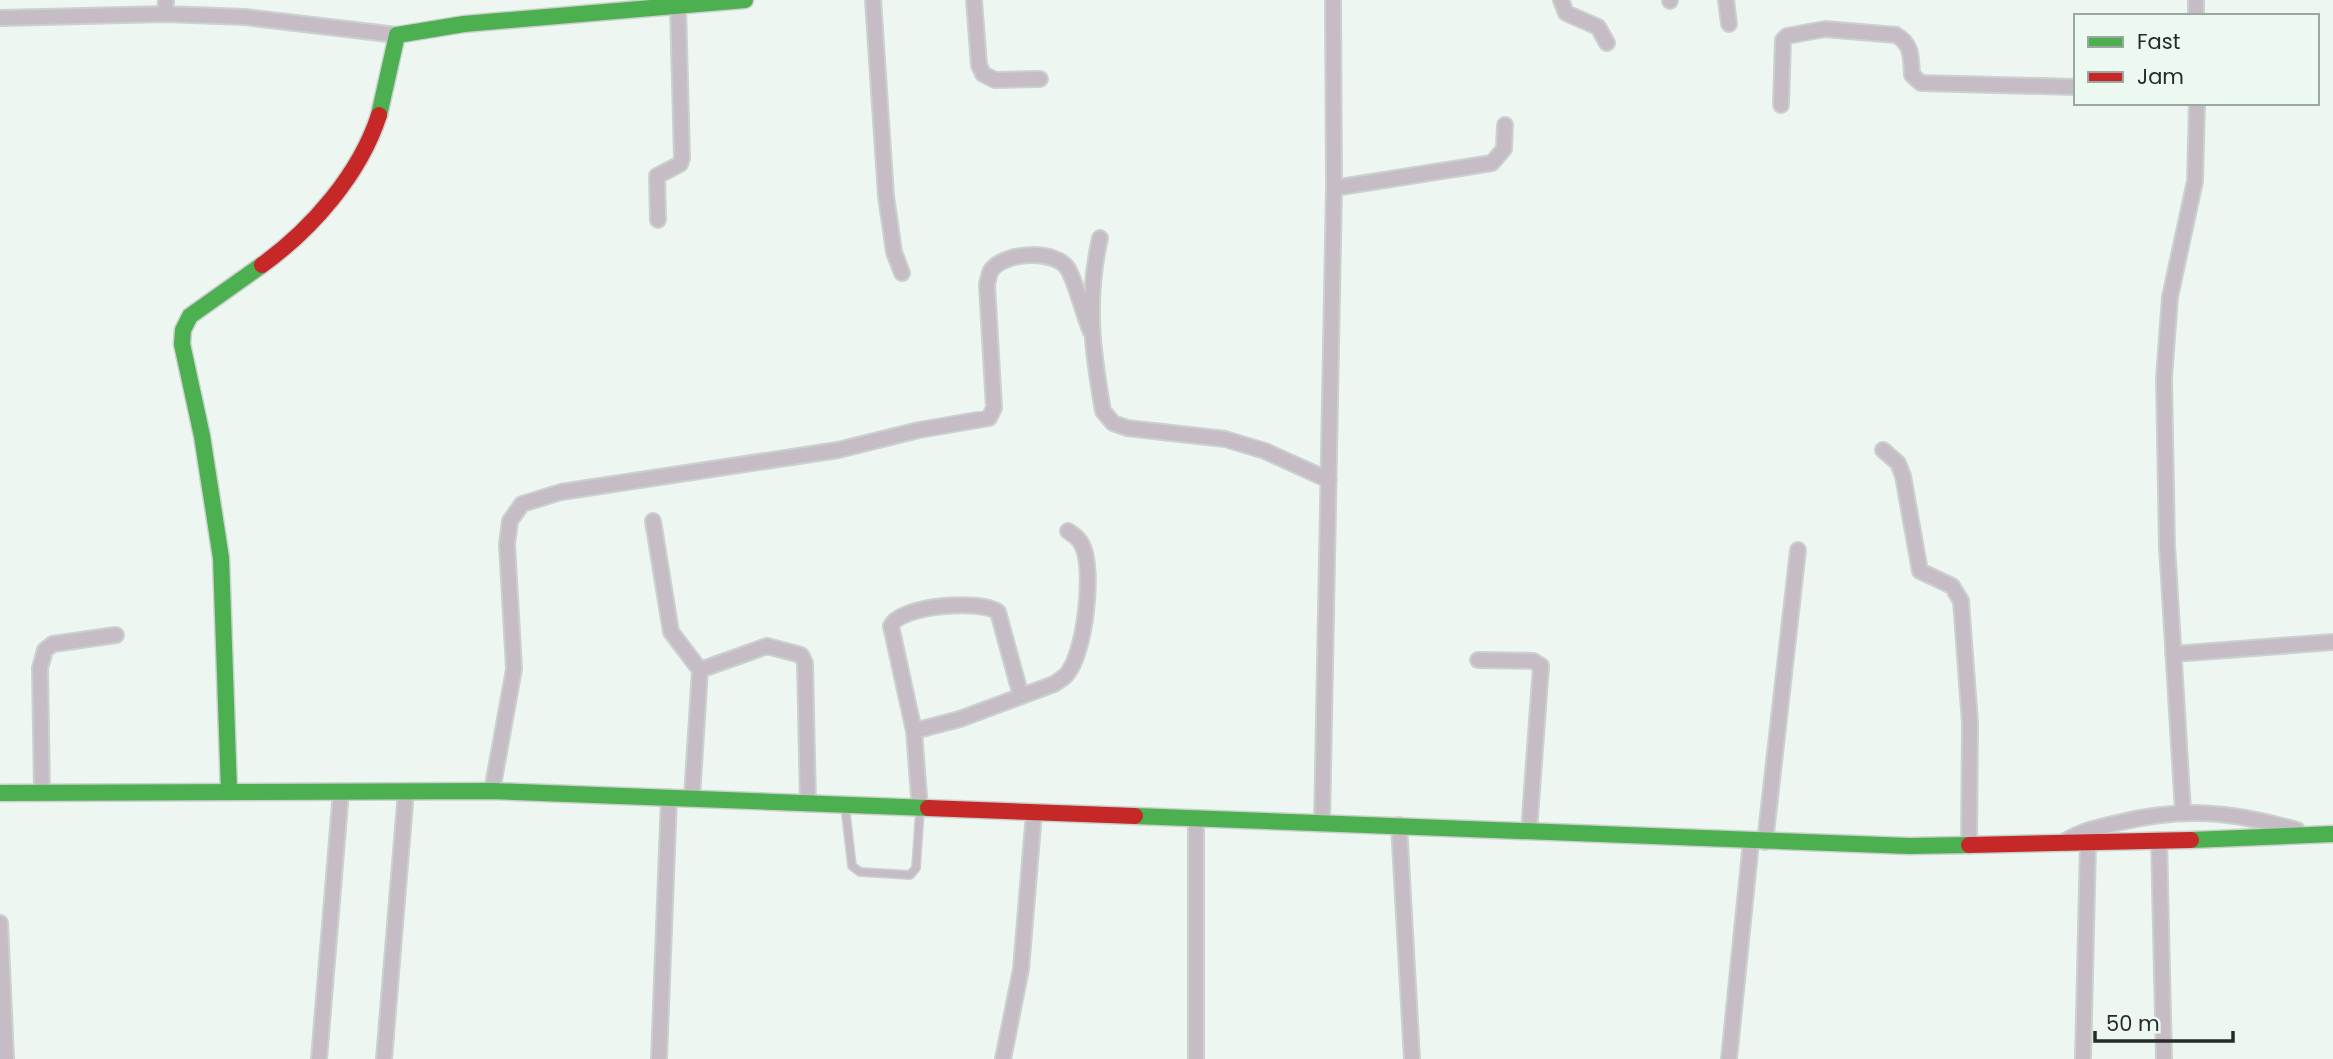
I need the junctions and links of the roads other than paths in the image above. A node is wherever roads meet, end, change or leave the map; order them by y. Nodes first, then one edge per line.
1 (746, 0) edge
2 (873, 0) edge
3 (974, 0) edge
4 (1333, 0) edge
5 (1561, 0) edge
6 (1726, 0) edge
7 (165, 7) edge
8 (678, 7) junction
9 (563, 8) edge
10 (0, 18) edge
11 (1729, 24) dead end
12 (397, 35) junction
13 (1607, 43) dead end
14 (1040, 79) dead end
15 (2074, 87) edge
16 (1781, 104) dead end
17 (2197, 105) edge
18 (1505, 125) dead end
19 (1334, 188) junction
20 (658, 219) dead end
21 (1100, 238) dead end
22 (902, 272) dead end
23 (1091, 332) junction
24 (1883, 450) dead end
25 (1329, 480) junction
26 (653, 521) dead end
27 (1068, 531) dead end
28 (1797, 550) dead end
29 (116, 635) dead end
30 (2333, 642) edge
31 (2173, 654) junction
32 (1478, 660) dead end
33 (700, 670) junction
34 (1021, 696) junction
35 (914, 731) junction
36 (229, 791) junction
37 (341, 791) junction
38 (406, 791) junction
39 (492, 791) junction
40 (42, 792) junction
41 (0, 793) edge
42 (669, 797) junction
43 (692, 797) junction
44 (808, 804) junction
45 (845, 806) junction
46 (920, 809) junction
47 (2183, 811) junction
48 (1034, 813) junction
49 (1196, 819) junction
50 (1322, 824) junction
51 (1399, 825) junction
52 (1529, 831) junction
53 (2311, 834) junction
54 (2333, 834) edge
55 (2159, 841) junction
56 (1758, 842) junction
57 (2088, 844) junction
58 (2059, 845) junction
59 (1969, 846) junction
60 (0, 923) edge
61 (6, 1059) edge
62 (319, 1059) edge
63 (384, 1059) edge
64 (659, 1059) edge
65 (1003, 1059) edge
66 (1195, 1059) edge
67 (1412, 1059) edge
68 (1729, 1059) edge
69 (2083, 1059) edge
70 (2164, 1059) edge

1 - 8 main road
2 - 22 street
3 - 14 street
4 - 19 street
5 - 13 street
6 - 11 street
7 - 10 street
7 - 12 street
8 - 9 main road
8 - 20 street
9 - 12 main road
12 - 36 main road
15 - 16 street
17 - 31 street
18 - 19 street
19 - 25 street
21 - 23 street
23 - 25 street
23 - 39 street
24 - 59 street
25 - 50 street
26 - 33 street
27 - 34 street
28 - 56 street
29 - 40 street
30 - 31 street
31 - 47 street
32 - 52 street
33 - 43 street
33 - 44 street
34 - 35 street
34 - 35 street
35 - 46 street
36 - 37 main road
36 - 40 main road
37 - 38 main road
37 - 62 street
38 - 39 main road
38 - 63 street
39 - 42 main road
40 - 41 main road
42 - 43 main road
42 - 64 street
43 - 44 main road
44 - 45 main road
45 - 46 main road
45 - 46 lane
46 - 48 main road
47 - 53 street
47 - 58 street
48 - 49 main road
48 - 65 street
49 - 50 main road
49 - 66 street
50 - 51 main road
51 - 52 main road
51 - 67 street
52 - 56 main road
53 - 54 main road
53 - 55 main road
55 - 57 main road
55 - 70 street
56 - 59 main road
56 - 68 street
57 - 58 main road
57 - 69 street
58 - 59 main road
60 - 61 street

